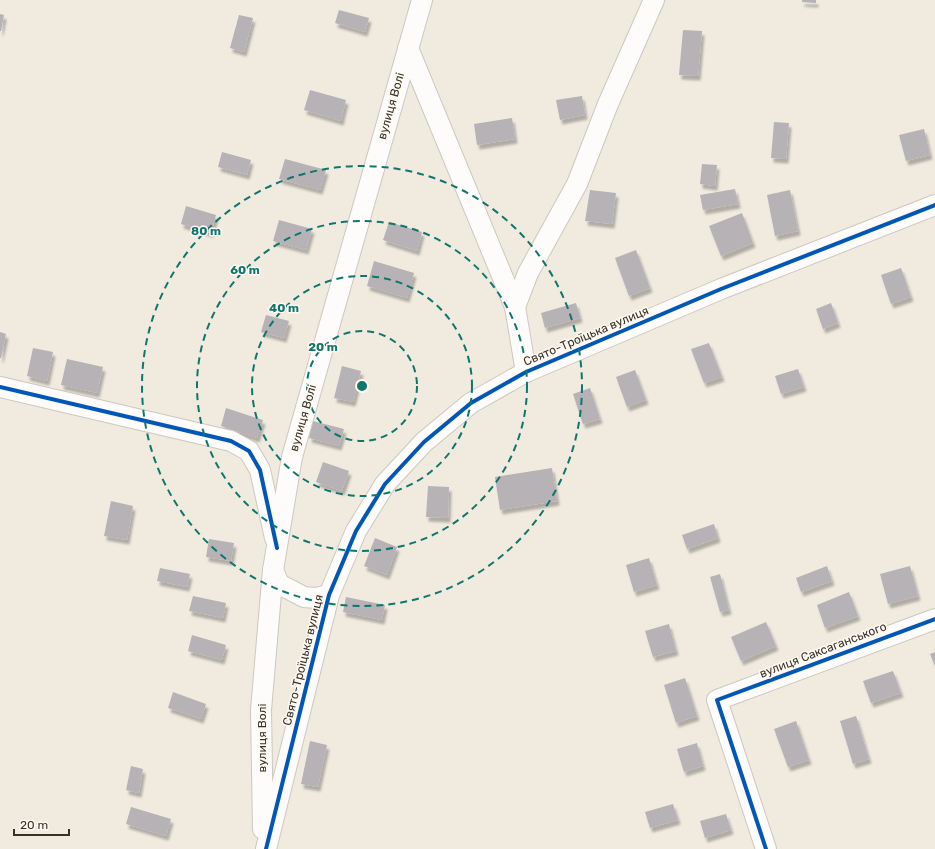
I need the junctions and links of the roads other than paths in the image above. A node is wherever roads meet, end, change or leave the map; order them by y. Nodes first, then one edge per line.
1 (422, 0) edge
2 (654, 0) edge
3 (408, 48) junction
4 (935, 205) edge
5 (515, 306) junction
6 (526, 372) junction
7 (0, 387) edge
8 (277, 548) junction
9 (273, 570) junction
10 (329, 595) junction
11 (935, 619) edge
12 (265, 849) edge
13 (766, 849) edge

1 - 3 street, вулиця Волі
2 - 5 street
3 - 5 street
3 - 8 street, вулиця Волі
4 - 6 street, Свято-Троїцька вулиця
5 - 6 street
6 - 10 street, Свято-Троїцька вулиця
7 - 8 street
8 - 9 street, вулиця Волі
9 - 10 street
9 - 12 street, вулиця Волі
10 - 12 street, Свято-Троїцька вулиця
11 - 13 street, вулиця Саксаганського

